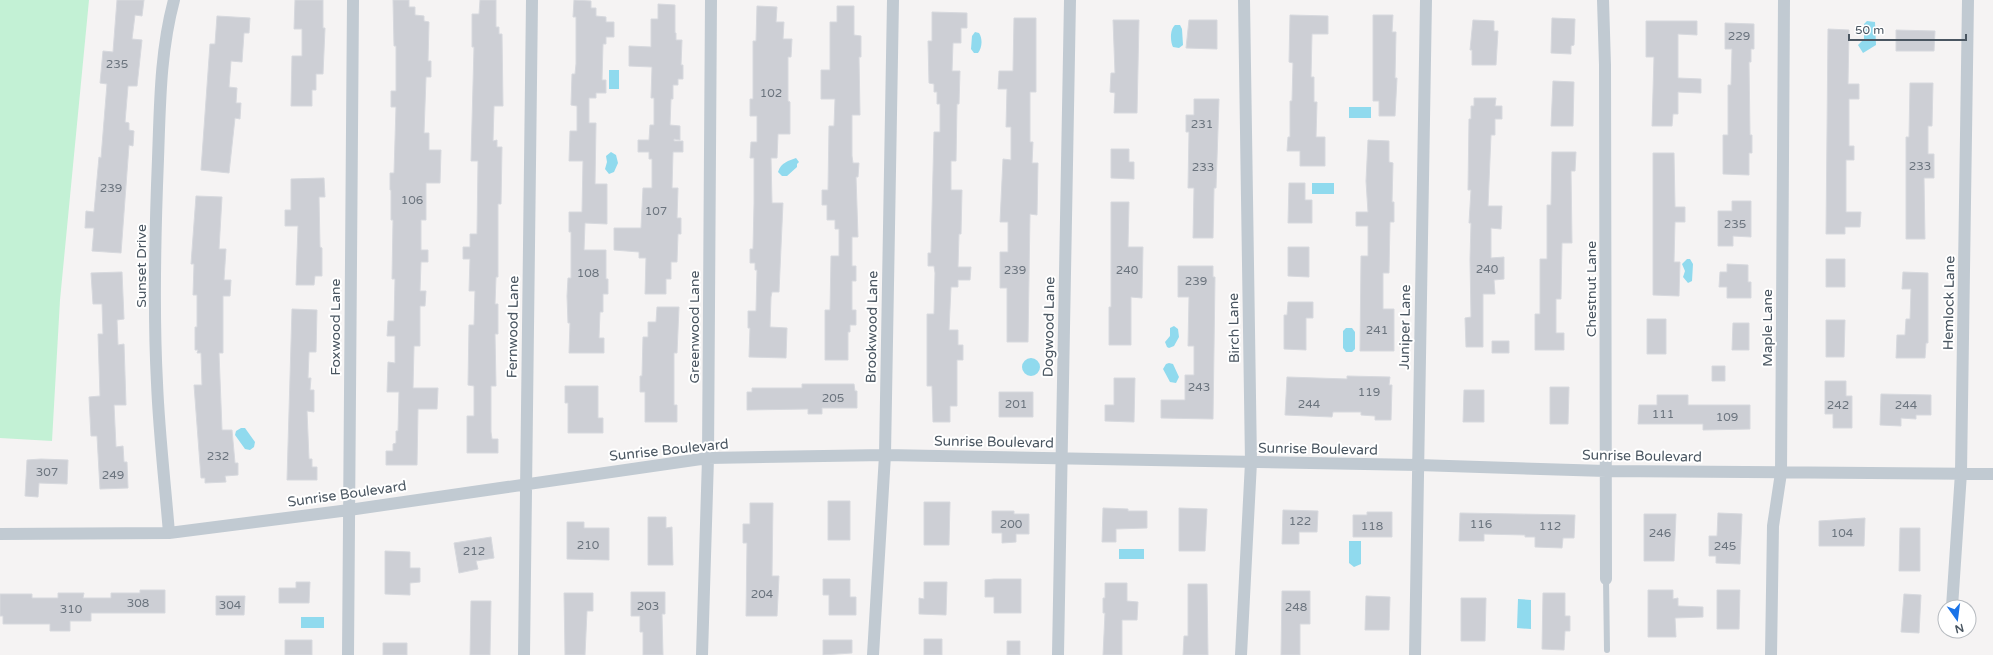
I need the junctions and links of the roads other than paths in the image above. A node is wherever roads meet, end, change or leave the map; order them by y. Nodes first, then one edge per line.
1 (174, 0) edge
2 (353, 0) edge
3 (532, 0) edge
4 (712, 0) edge
5 (893, 0) edge
6 (1070, 0) edge
7 (1244, 0) edge
8 (1426, 0) edge
9 (1603, 0) edge
10 (1784, 0) edge
11 (1968, 0) edge
12 (885, 455) junction
13 (708, 458) junction
14 (1062, 458) junction
15 (1251, 462) junction
16 (1418, 465) junction
17 (1606, 471) junction
18 (1781, 473) junction
19 (1961, 473) junction
20 (1993, 474) edge
21 (526, 483) junction
22 (349, 510) junction
23 (169, 533) junction
24 (0, 534) edge
25 (1606, 579) joint
26 (1953, 599) edge
27 (1607, 650) dead end
28 (348, 655) edge
29 (524, 655) edge
30 (702, 655) edge
31 (873, 655) edge
32 (1058, 655) edge
33 (1241, 655) edge
34 (1415, 655) edge
35 (1771, 655) edge

1 - 23 street, Sunset Drive
2 - 22 street, Foxwood Lane
3 - 21 street, Fernwood Lane
4 - 13 street, Greenwood Lane
5 - 12 street, Brookwood Lane
6 - 14 street, Dogwood Lane
7 - 15 street, Birch Lane
8 - 16 street, Juniper Lane
9 - 17 street, Chestnut Lane
10 - 18 street, Maple Lane
11 - 19 street, Hemlock Lane
12 - 13 street, Sunrise Boulevard
12 - 14 street, Sunrise Boulevard
12 - 31 street, Brookwood Lane
13 - 21 street, Sunrise Boulevard
13 - 30 street, Greenwood Lane
14 - 15 street, Sunrise Boulevard
14 - 32 street, Dogwood Lane
15 - 16 street, Sunrise Boulevard
15 - 33 street, Birch Lane
16 - 17 street, Sunrise Boulevard
16 - 34 street, Juniper Lane
17 - 18 street, Sunrise Boulevard
17 - 25 street, Chestnut Lane
18 - 19 street, Sunrise Boulevard
18 - 35 street, Maple Lane
19 - 20 street, Sunrise Boulevard
19 - 26 street, Hemlock Lane
21 - 22 street, Sunrise Boulevard
21 - 29 street, Fernwood Lane
22 - 23 street, Sunrise Boulevard
22 - 28 street, Foxwood Lane
23 - 24 street, Sunrise Boulevard
25 - 27 lane

